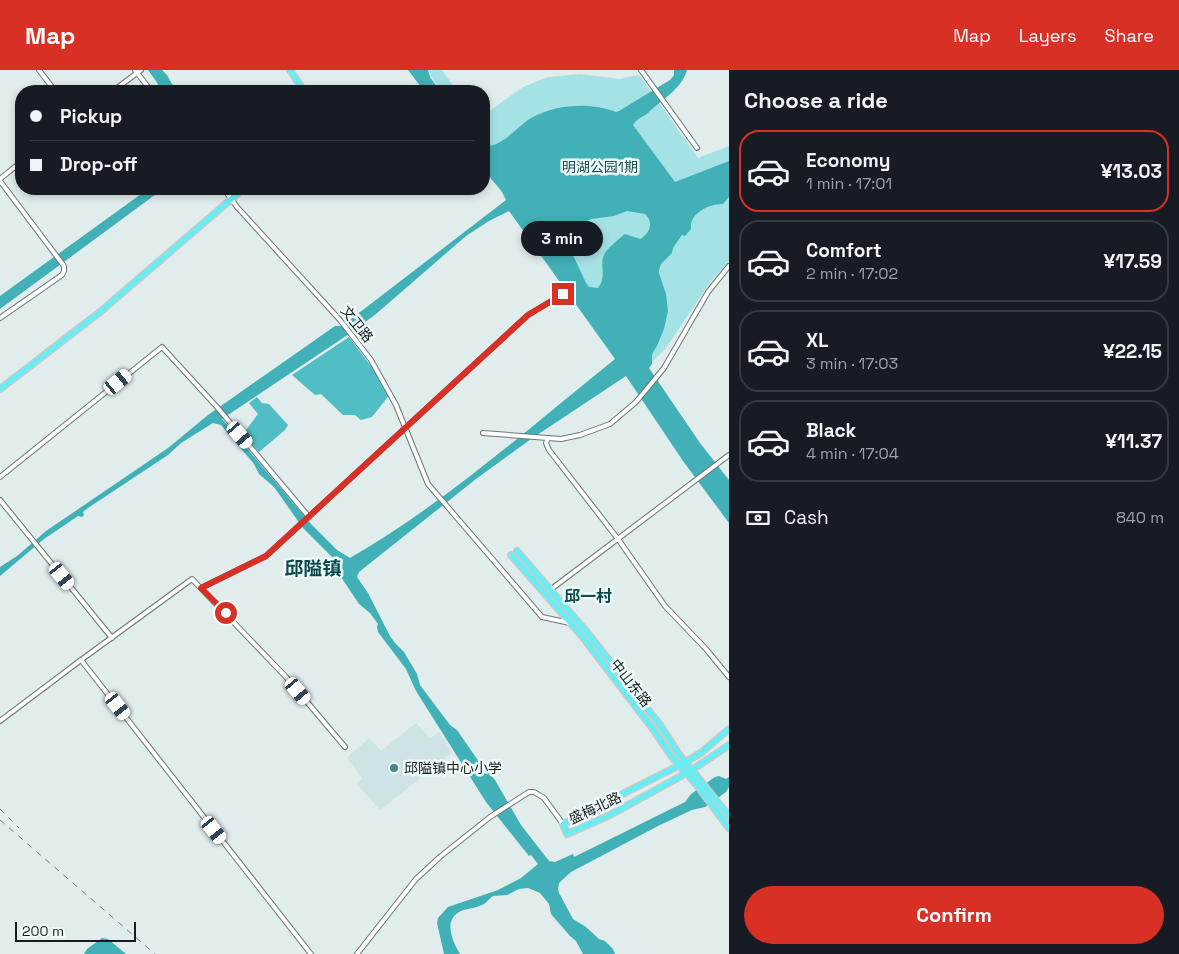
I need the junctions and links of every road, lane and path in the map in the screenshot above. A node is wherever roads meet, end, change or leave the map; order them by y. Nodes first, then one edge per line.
1 (39, 70) edge
2 (290, 70) edge
3 (641, 70) edge
4 (138, 71) edge
5 (50, 85) edge
6 (120, 85) edge
7 (147, 85) edge
8 (300, 85) edge
9 (697, 148) dead end
10 (15, 167) edge
11 (0, 180) edge
12 (228, 195) edge
13 (237, 195) edge
14 (232, 200) junction
15 (729, 266) edge
16 (563, 294) dead end
17 (0, 318) edge
18 (0, 389) edge
19 (483, 433) dead end
20 (548, 438) junction
21 (729, 455) edge
22 (0, 477) edge
23 (0, 500) edge
24 (310, 517) junction
25 (618, 539) junction
26 (517, 551) dead end
27 (511, 555) dead end
28 (201, 588) junction
29 (550, 590) junction
30 (570, 623) junction
31 (112, 638) junction
32 (81, 660) junction
33 (729, 677) edge
34 (0, 721) edge
35 (729, 729) edge
36 (729, 745) edge
37 (345, 747) dead end
38 (686, 762) junction
39 (679, 765) junction
40 (692, 770) junction
41 (686, 774) junction
42 (700, 784) junction
43 (729, 816) edge
44 (563, 824) junction
45 (729, 828) edge
46 (311, 954) edge
47 (357, 954) edge

1 - 5 street
2 - 8 main road
3 - 9 street
4 - 6 street
4 - 7 street
10 - 11 street
11 - 17 street
12 - 14 street, 文卫路
13 - 14 main road
14 - 18 main road
14 - 30 street, 文卫路
15 - 20 street
16 - 24 street
19 - 20 street
20 - 25 street
21 - 25 street
22 - 24 street
23 - 31 street
24 - 28 street
25 - 29 street
25 - 33 street
26 - 29 main road, 中山东路
27 - 30 main road, 中山东路
28 - 31 street
28 - 37 street
29 - 38 main road, 中山东路
30 - 39 main road, 中山东路
31 - 32 street
32 - 34 street
32 - 46 street
35 - 38 main road, 盛梅北路
36 - 40 main road, 盛梅北路
38 - 39 main road, 盛梅北路
38 - 40 main road, 中山东路
39 - 41 main road, 中山东路
39 - 44 main road, 盛梅北路
40 - 41 main road, 盛梅北路
40 - 42 main road, 中山东路
41 - 42 main road, 中山东路
41 - 44 main road, 盛梅北路
42 - 43 main road, 中山东路
42 - 45 main road, 中山东路
44 - 47 street

